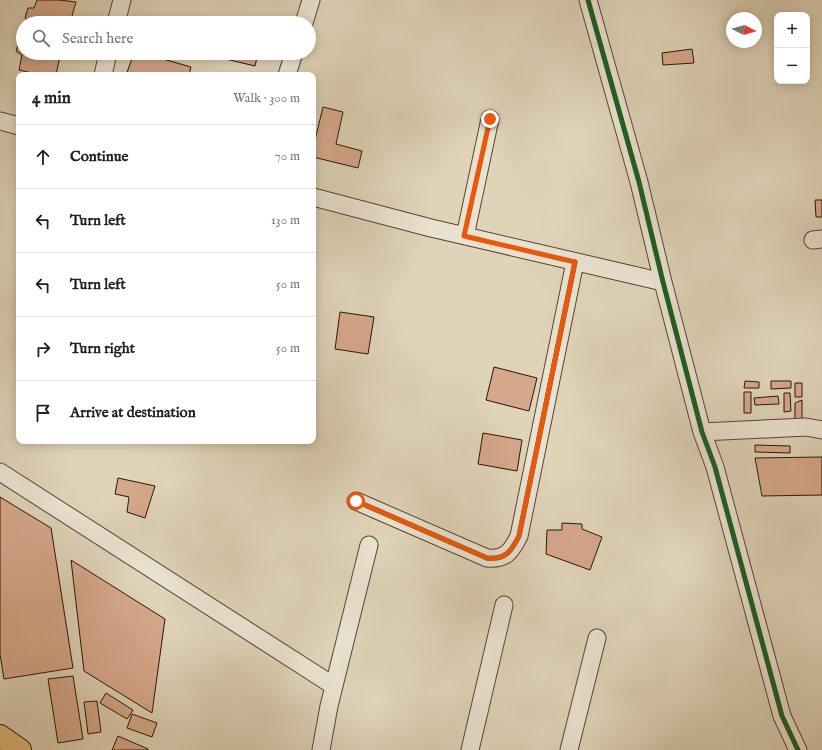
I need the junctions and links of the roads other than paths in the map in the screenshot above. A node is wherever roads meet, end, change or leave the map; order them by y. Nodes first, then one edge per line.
1 (122, 0) edge
2 (311, 0) edge
3 (588, 0) edge
4 (118, 16) edge
5 (306, 16) edge
6 (106, 60) edge
7 (292, 60) edge
8 (104, 72) edge
9 (288, 72) edge
10 (490, 119) dead end
11 (0, 121) edge
12 (16, 125) edge
13 (316, 198) edge
14 (464, 236) junction
15 (575, 262) junction
16 (663, 282) junction
17 (822, 430) edge
18 (702, 432) junction
19 (0, 472) edge
20 (356, 501) dead end
21 (369, 545) dead end
22 (504, 605) dead end
23 (597, 638) dead end
24 (334, 686) junction
25 (0, 736) edge
26 (20, 750) edge
27 (321, 750) edge
28 (470, 750) edge
29 (569, 750) edge
30 (798, 750) edge

1 - 4 street
2 - 5 street
3 - 16 street
6 - 8 street
7 - 9 street
10 - 14 street
11 - 12 street
13 - 14 street
14 - 15 street
15 - 16 street
15 - 20 street
16 - 18 street
17 - 18 street
18 - 30 street
19 - 24 street
21 - 24 street
22 - 28 street
23 - 29 street
24 - 27 street
25 - 26 main road

